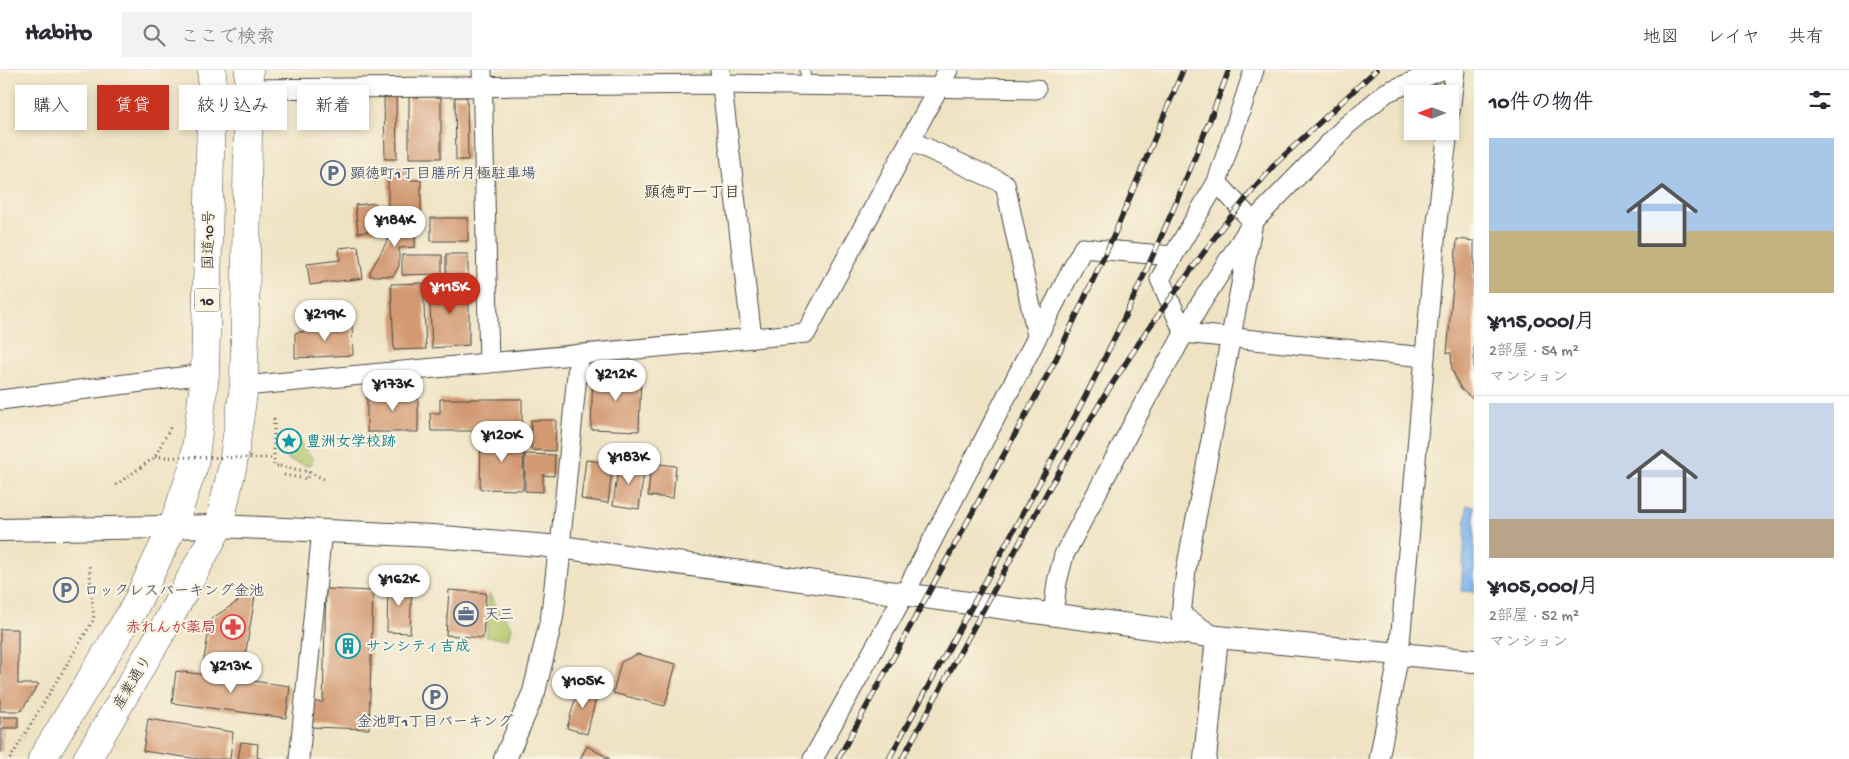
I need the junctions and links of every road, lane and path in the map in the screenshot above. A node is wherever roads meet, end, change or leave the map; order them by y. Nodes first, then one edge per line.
1 (212, 70) edge
2 (948, 70) edge
3 (1254, 70) edge
4 (1442, 70) edge
5 (1455, 70) edge
6 (720, 77) edge
7 (482, 78) edge
8 (805, 78) edge
9 (248, 79) edge
10 (1453, 85) edge
11 (940, 87) junction
12 (1036, 89) dead end
13 (1447, 140) edge
14 (911, 141) junction
15 (1217, 182) junction
16 (1253, 222) junction
17 (1174, 256) junction
18 (1184, 332) junction
19 (1037, 336) junction
20 (1231, 337) junction
21 (752, 338) junction
22 (579, 354) junction
23 (1425, 358) junction
24 (489, 363) junction
25 (205, 374) junction
26 (244, 386) junction
27 (0, 400) edge
28 (274, 419) dead end
29 (173, 423) dead end
30 (155, 457) junction
31 (274, 458) junction
32 (309, 472) junction
33 (284, 475) dead end
34 (324, 478) dead end
35 (116, 484) dead end
36 (173, 526) junction
37 (219, 526) junction
38 (0, 530) edge
39 (322, 530) junction
40 (560, 547) junction
41 (89, 564) dead end
42 (904, 595) junction
43 (1053, 615) junction
44 (1217, 638) junction
45 (1399, 654) junction
46 (1474, 661) edge
47 (88, 758) edge
48 (10, 759) edge
49 (42, 759) edge
50 (299, 759) edge
51 (505, 759) edge
52 (814, 759) edge
53 (1205, 759) edge
54 (1379, 759) edge

1 - 25 highway, 国道10号 / 10
2 - 11 street
3 - 15 street
4 - 16 street
5 - 10 street
6 - 7 street
6 - 8 street
6 - 21 street
7 - 9 street
7 - 24 street
8 - 11 street
9 - 26 highway
11 - 12 street
11 - 14 street
13 - 23 street
14 - 19 street
14 - 21 street
15 - 16 street
15 - 17 street
16 - 18 street
16 - 20 street
17 - 18 street
17 - 19 street
18 - 20 street
18 - 43 street
19 - 42 street
20 - 23 street
20 - 44 street
21 - 22 street
22 - 24 street
22 - 40 street
23 - 45 street
24 - 26 street
25 - 27 street
25 - 36 highway, 国道10号 / 10
26 - 37 highway
28 - 31 path
29 - 30 path
30 - 31 path, bridge
30 - 35 path
31 - 32 path, bridge
32 - 33 path
32 - 34 path
36 - 37 street
36 - 38 street
36 - 49 highway, 10
37 - 39 street
37 - 47 highway, 産業通り
39 - 40 street
39 - 50 street
40 - 42 street
40 - 51 street
41 - 48 path
42 - 43 street
42 - 52 street
43 - 44 street
44 - 45 street
44 - 53 street
45 - 46 street
45 - 54 street

